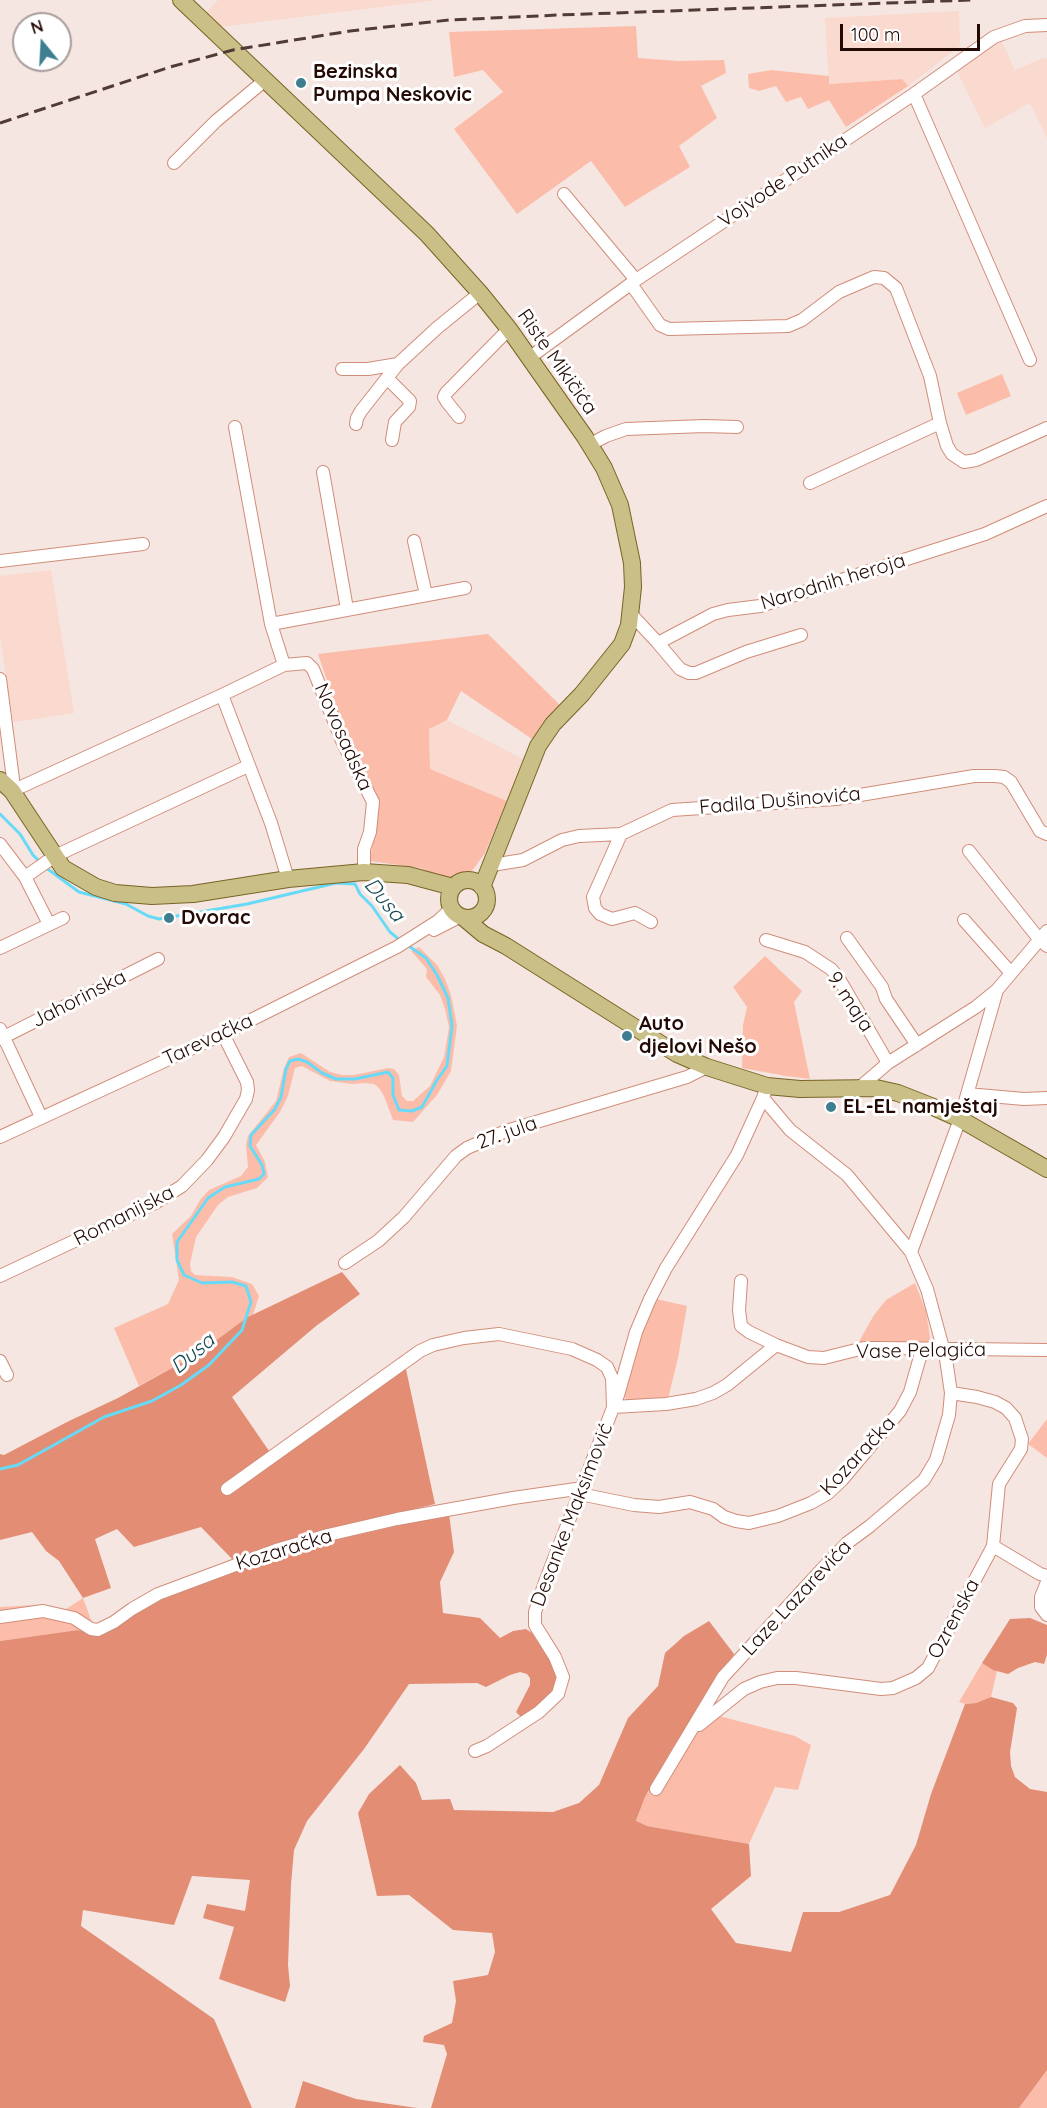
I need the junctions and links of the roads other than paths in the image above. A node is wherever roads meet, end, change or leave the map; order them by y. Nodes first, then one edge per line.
1 (181, 0) edge
2 (1047, 25) edge
3 (264, 81) junction
4 (914, 94) junction
5 (174, 162) dead end
6 (564, 194) dead end
7 (634, 282) junction
8 (480, 293) junction
9 (509, 329) junction
10 (528, 358) junction
11 (1030, 360) dead end
12 (398, 364) junction
13 (342, 369) dead end
14 (387, 378) junction
15 (459, 417) dead end
16 (940, 423) junction
17 (356, 424) dead end
18 (235, 427) dead end
19 (737, 427) dead end
20 (1047, 428) edge
21 (392, 440) dead end
22 (589, 445) junction
23 (323, 472) dead end
24 (810, 483) dead end
25 (1047, 506) edge
26 (414, 541) dead end
27 (143, 544) dead end
28 (0, 561) edge
29 (465, 588) dead end
30 (426, 595) junction
31 (347, 609) junction
32 (630, 614) junction
33 (271, 624) junction
34 (801, 635) dead end
35 (658, 644) junction
36 (284, 665) junction
37 (0, 679) edge
38 (222, 695) junction
39 (248, 766) junction
40 (6, 785) edge
41 (506, 831) junction
42 (621, 834) junction
43 (1047, 834) edge
44 (0, 844) edge
45 (969, 851) dead end
46 (52, 858) junction
47 (492, 865) junction
48 (364, 872) junction
49 (29, 874) junction
50 (288, 879) junction
51 (461, 900) junction
52 (484, 911) junction
53 (63, 918) dead end
54 (964, 920) dead end
55 (651, 922) dead end
56 (49, 924) junction
57 (847, 938) dead end
58 (1044, 939) edge
59 (766, 940) dead end
60 (506, 946) junction
61 (0, 948) edge
62 (159, 960) dead end
63 (1011, 973) junction
64 (997, 990) junction
65 (223, 1034) junction
66 (1, 1035) edge
67 (917, 1045) junction
68 (888, 1063) junction
69 (707, 1067) junction
70 (859, 1088) junction
71 (765, 1092) junction
72 (967, 1094) junction
73 (1047, 1098) edge
74 (41, 1117) junction
75 (960, 1119) junction
76 (0, 1137) edge
77 (1047, 1169) edge
78 (911, 1252) junction
79 (345, 1263) dead end
80 (0, 1276) edge
81 (741, 1281) dead end
82 (776, 1345) junction
83 (942, 1349) junction
84 (922, 1350) junction
85 (1047, 1350) edge
86 (0, 1361) edge
87 (6, 1375) dead end
88 (951, 1393) junction
89 (614, 1407) junction
90 (227, 1489) dead end
91 (581, 1491) junction
92 (993, 1546) junction
93 (1047, 1576) edge
94 (1047, 1582) edge
95 (1047, 1615) edge
96 (0, 1617) edge
97 (685, 1739) junction
98 (475, 1751) dead end
99 (656, 1789) dead end

1 - 3 main road, Riste Mikičića
2 - 4 street, Vojvode Putnika
3 - 5 street
3 - 8 main road, Riste Mikičića
4 - 7 street, Vojvode Putnika
4 - 11 street
6 - 7 street
7 - 10 street, Vojvode Putnika
7 - 16 street
8 - 9 main road, Riste Mikičića
8 - 12 street
9 - 10 main road, Riste Mikičića
9 - 15 street
10 - 22 main road, Riste Mikičića
12 - 13 street
12 - 14 street
14 - 17 street
14 - 21 street
16 - 20 street
16 - 24 street
18 - 33 street
19 - 22 street
22 - 32 main road, Riste Mikičića
23 - 31 street
25 - 35 street, Narodnih heroja
26 - 30 street
27 - 28 street
29 - 30 street
30 - 31 street
31 - 33 street
32 - 35 street
32 - 41 main road, Riste Mikičića
33 - 36 street
34 - 35 street
36 - 38 street
36 - 48 street, Novosadska
37 - 40 street
38 - 39 street
38 - 40 street
39 - 46 street
39 - 50 street
40 - 46 main road
41 - 47 main road, Riste Mikičića
41 - 51 main road, Riste Mikičića
42 - 43 street, Fadila Dušinovića
42 - 47 street, Fadila Dušinovića
42 - 55 street
44 - 49 street
45 - 58 street
46 - 49 street
46 - 50 main road
47 - 51 main road, Riste Mikičića
48 - 50 main road
48 - 51 main road
49 - 56 street
51 - 52 main road
51 - 52 main road
51 - 60 main road
51 - 65 street, Tarevačka
52 - 60 main road
53 - 56 street
54 - 63 street
56 - 61 street
57 - 67 street
58 - 63 street
59 - 68 street, 9. maja
60 - 69 main road
62 - 66 street, Jahorinska
63 - 64 street
64 - 67 street
64 - 72 street
65 - 74 street, Tarevačka
65 - 80 street, Romanijska
66 - 74 street
67 - 68 street
68 - 70 street
69 - 71 main road
69 - 79 street, 27. jula
70 - 71 main road
70 - 75 main road
71 - 78 street, Laze Lazarevića
71 - 89 street, Desanke Maksimović
72 - 73 street
72 - 75 street
74 - 76 street, Tarevačka
75 - 77 main road
75 - 78 street
78 - 83 street, Laze Lazarevića
81 - 82 street, Vase Pelagića
82 - 84 street, Vase Pelagića
82 - 89 street
83 - 84 street, Vase Pelagića
83 - 85 street, Vase Pelagića
83 - 88 street, Laze Lazarevića
84 - 91 street, Kozaračka
86 - 87 street
88 - 92 street, Ozrenska
88 - 97 street, Laze Lazarevića
89 - 90 street, Desanke Maksimović
89 - 91 street, Desanke Maksimović
91 - 96 street, Kozaračka
91 - 98 street, Desanke Maksimović
92 - 93 street
92 - 97 street, Ozrenska
94 - 95 street
97 - 99 street, Laze Lazarevića

